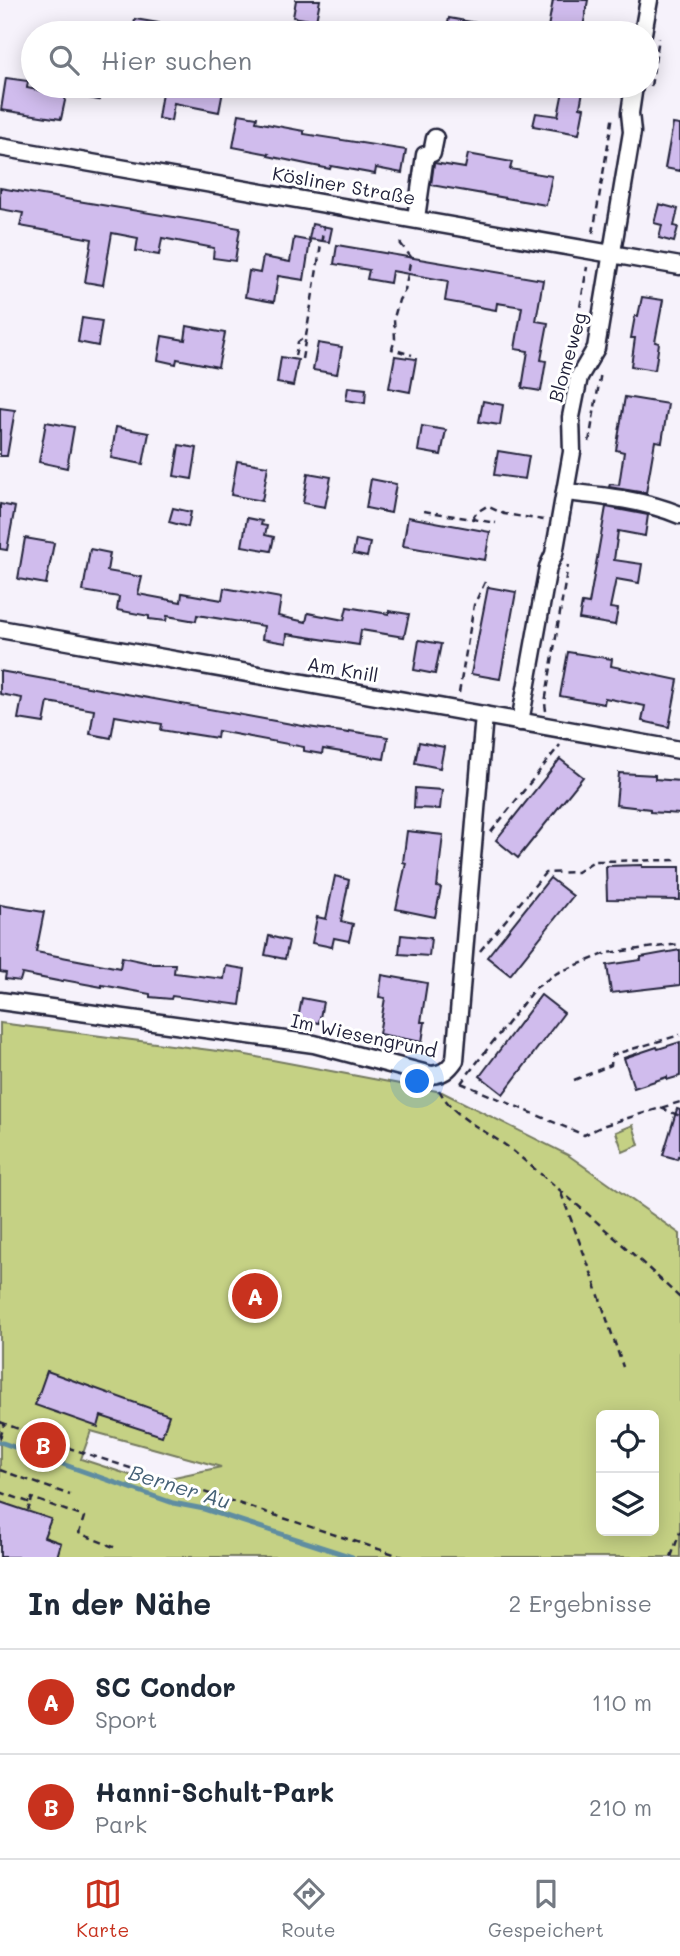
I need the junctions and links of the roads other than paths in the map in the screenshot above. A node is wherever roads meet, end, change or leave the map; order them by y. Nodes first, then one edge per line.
1 (649, 0) edge
2 (645, 21) edge
3 (632, 98) edge
4 (435, 138) dead end
5 (0, 147) edge
6 (416, 218) junction
7 (612, 252) junction
8 (680, 266) edge
9 (565, 492) junction
10 (680, 515) edge
11 (0, 629) edge
12 (484, 715) junction
13 (520, 722) junction
14 (680, 750) edge
15 (0, 1001) edge

1 - 2 street
3 - 7 street, Blomeweg
4 - 6 street
5 - 6 street, Kösliner Straße
6 - 7 street, Kösliner Straße
7 - 8 street, Kösliner Straße
7 - 9 street, Blomeweg
9 - 10 street
9 - 13 street, Blomeweg
11 - 12 street, Am Knill
12 - 13 street, Am Knill
12 - 15 street, Im Wiesengrund
13 - 14 street, Am Knill

